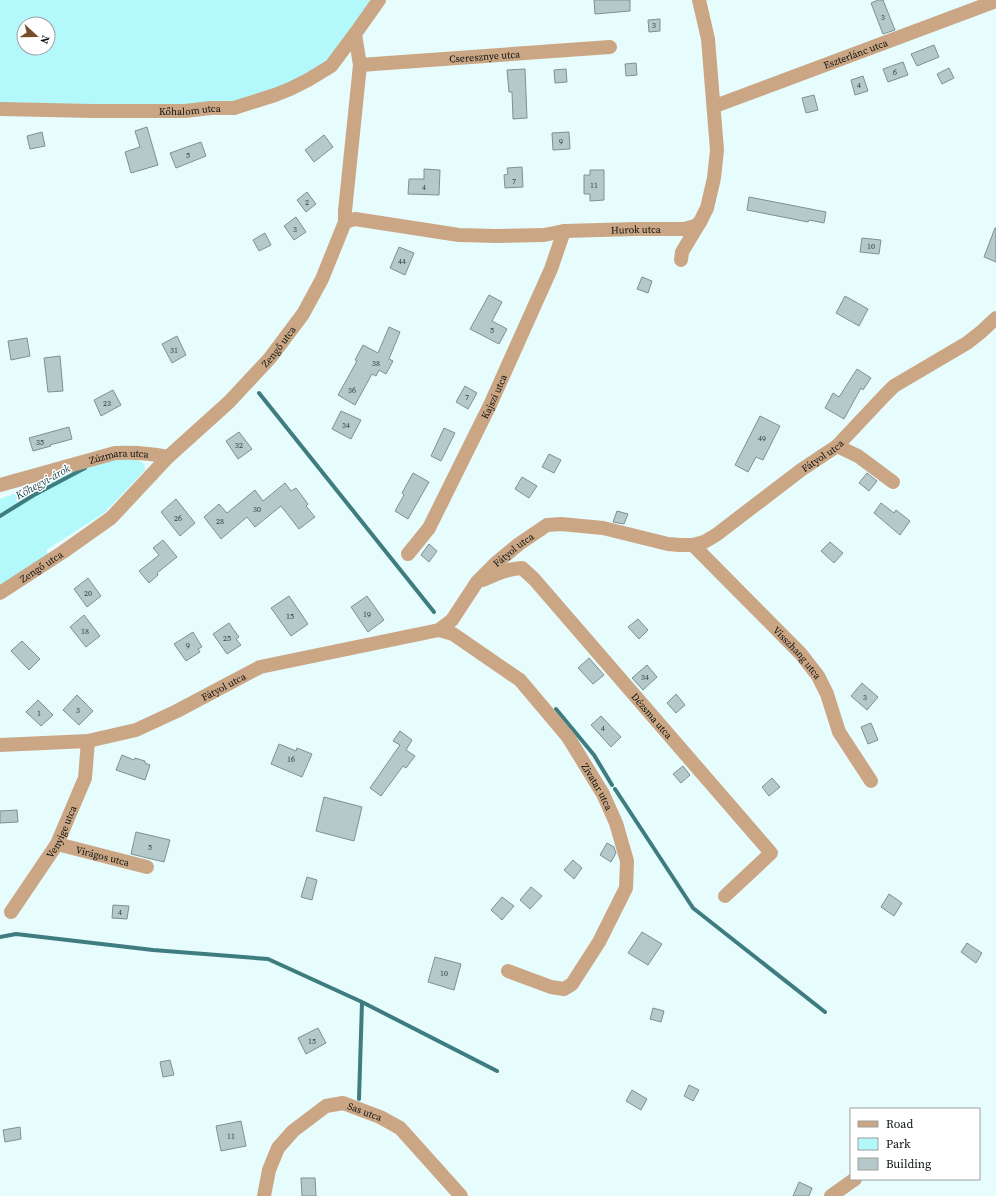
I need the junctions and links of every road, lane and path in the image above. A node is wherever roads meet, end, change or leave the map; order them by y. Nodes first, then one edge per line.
1 (379, 0) edge
2 (699, 0) edge
3 (996, 1) edge
4 (355, 34) junction
5 (610, 47) dead end
6 (360, 65) junction
7 (714, 106) junction
8 (0, 109) edge
9 (345, 222) junction
10 (700, 222) junction
11 (564, 231) junction
12 (681, 260) dead end
13 (996, 318) edge
14 (838, 446) junction
15 (168, 457) junction
16 (893, 482) dead end
17 (0, 485) edge
18 (693, 545) junction
19 (408, 554) dead end
20 (477, 582) junction
21 (0, 592) edge
22 (439, 630) junction
23 (88, 741) junction
24 (0, 745) edge
25 (871, 782) dead end
26 (57, 844) junction
27 (147, 867) dead end
28 (725, 896) dead end
29 (11, 912) dead end
30 (508, 971) dead end
31 (854, 1180) edge
32 (264, 1196) edge
33 (461, 1196) edge
34 (831, 1196) edge

1 - 4 street
2 - 7 street
3 - 7 street, Eszterlánc utca
4 - 6 street, Zengő utca
4 - 8 street, Kőhalom utca
5 - 6 street, Cseresznye utca
6 - 9 street, Zengő utca
7 - 10 street
9 - 11 street, Hurok utca
9 - 15 street, Zengő utca
10 - 11 street, Hurok utca
10 - 12 street
11 - 19 street, Kajszi utca
13 - 14 street, Fátyol utca
14 - 16 street
14 - 18 street, Fátyol utca
15 - 17 street, Zúzmara utca
15 - 21 street, Zengő utca
18 - 20 street, Fátyol utca
18 - 25 street, Visszhang utca
20 - 22 street, Fátyol utca
20 - 28 street, Dézsma utca
22 - 23 street, Fátyol utca
22 - 30 street, Zivatar utca
23 - 24 street, Fátyol utca
23 - 26 street, Venyige utca
26 - 27 street, Virágos utca
26 - 29 street, Venyige utca
31 - 34 street
32 - 33 street, Sas utca

